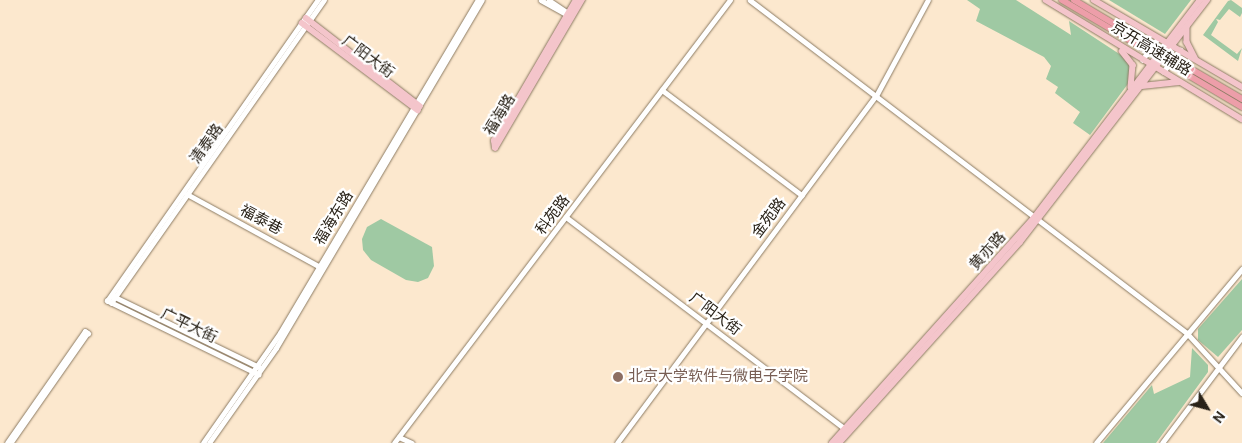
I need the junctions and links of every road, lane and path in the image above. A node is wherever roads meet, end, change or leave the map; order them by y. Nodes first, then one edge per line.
1 (318, 0) edge
2 (324, 0) edge
3 (478, 0) edge
4 (482, 0) edge
5 (540, 0) edge
6 (549, 0) edge
7 (576, 0) edge
8 (582, 0) edge
9 (730, 0) edge
10 (750, 0) edge
11 (928, 0) edge
12 (1046, 0) edge
13 (1062, 0) edge
14 (1074, 0) edge
15 (1094, 0) edge
16 (1211, 0) edge
17 (1203, 2) edge
18 (569, 15) junction
19 (306, 22) junction
20 (1188, 25) junction
21 (1158, 38) junction
22 (1114, 42) junction
23 (1169, 44) junction
24 (1144, 46) junction
25 (1180, 50) junction
26 (1142, 60) junction
27 (1196, 60) junction
28 (1153, 66) junction
29 (1163, 72) junction
30 (1189, 72) junction
31 (1182, 83) junction
32 (1140, 87) junction
33 (1242, 87) edge
34 (662, 90) junction
35 (1129, 93) junction
36 (876, 96) junction
37 (1242, 99) edge
38 (417, 107) junction
39 (1242, 107) edge
40 (1242, 119) edge
41 (187, 194) junction
42 (802, 195) junction
43 (566, 217) junction
44 (1036, 219) junction
45 (322, 267) junction
46 (1242, 269) edge
47 (113, 296) junction
48 (109, 302) joint
49 (706, 323) junction
50 (1187, 333) junction
51 (1242, 337) edge
52 (1218, 366) junction
53 (260, 367) junction
54 (257, 374) junction
55 (1242, 393) edge
56 (846, 429) junction
57 (396, 440) edge
58 (7, 443) edge
59 (11, 443) edge
60 (204, 443) edge
61 (209, 443) edge
62 (402, 443) edge
63 (412, 443) edge
64 (616, 443) edge
65 (832, 443) edge
66 (839, 443) edge
67 (1096, 443) edge
68 (1162, 443) edge

1 - 19 street, 清泰路
2 - 19 street, 清泰路
3 - 38 street, 福海东路
4 - 38 street, 福海东路
5 - 18 street
6 - 18 street
7 - 18 main road, 福海路
8 - 18 main road, 福海路
9 - 34 street, 科苑路
10 - 36 street
11 - 36 street, 金苑路
12 - 22 main road, 京开高速辅路
13 - 24 highway
14 - 24 highway
15 - 21 main road, 京开高速辅路
16 - 17 main road
17 - 20 main road
17 - 23 main road
18 - 18 main road, 福海路
19 - 38 main road, 广阳大街
19 - 41 street, 清泰路
19 - 47 street, 清泰路
20 - 23 main road
20 - 27 main road
21 - 23 main road, 京开高速辅路
21 - 26 street
22 - 26 main road, 京开高速辅路
22 - 35 main road
23 - 25 main road, 京开高速辅路
23 - 28 main road
24 - 30 highway, bridge
25 - 27 main road, 京开高速辅路
25 - 29 street
26 - 28 main road, 京开高速辅路
27 - 33 main road, 京开高速辅路
28 - 29 main road, 京开高速辅路
28 - 32 main road, 黄亦路
28 - 35 main road, 黄亦路
29 - 31 main road, 京开高速辅路
30 - 37 highway
30 - 39 highway
31 - 32 main road
31 - 40 main road, 京开高速辅路
32 - 44 main road, 黄亦路
34 - 42 street
34 - 43 street, 科苑路
35 - 44 main road, 黄亦路
36 - 42 street, 金苑路
36 - 44 street
38 - 45 street, 福海东路
41 - 45 street, 福泰巷
41 - 47 street, 清泰路
42 - 49 street, 金苑路
43 - 49 street, 广阳大街
43 - 57 street, 科苑路
44 - 50 street
44 - 56 main road, 黄亦路
45 - 53 street, 福海东路
46 - 50 street
47 - 48 street, 清泰路
47 - 53 street, 广平大街
48 - 54 street, 广平大街
49 - 56 street, 广阳大街
49 - 64 street, 金苑路
50 - 52 street
50 - 67 street
51 - 52 street
52 - 55 street
52 - 68 street
53 - 54 street, 福海东路
54 - 60 street, 福海东路
54 - 61 street, 福海东路
56 - 65 main road, 黄亦路
56 - 66 main road, 黄亦路
57 - 62 street
57 - 63 street
58 - 59 street

